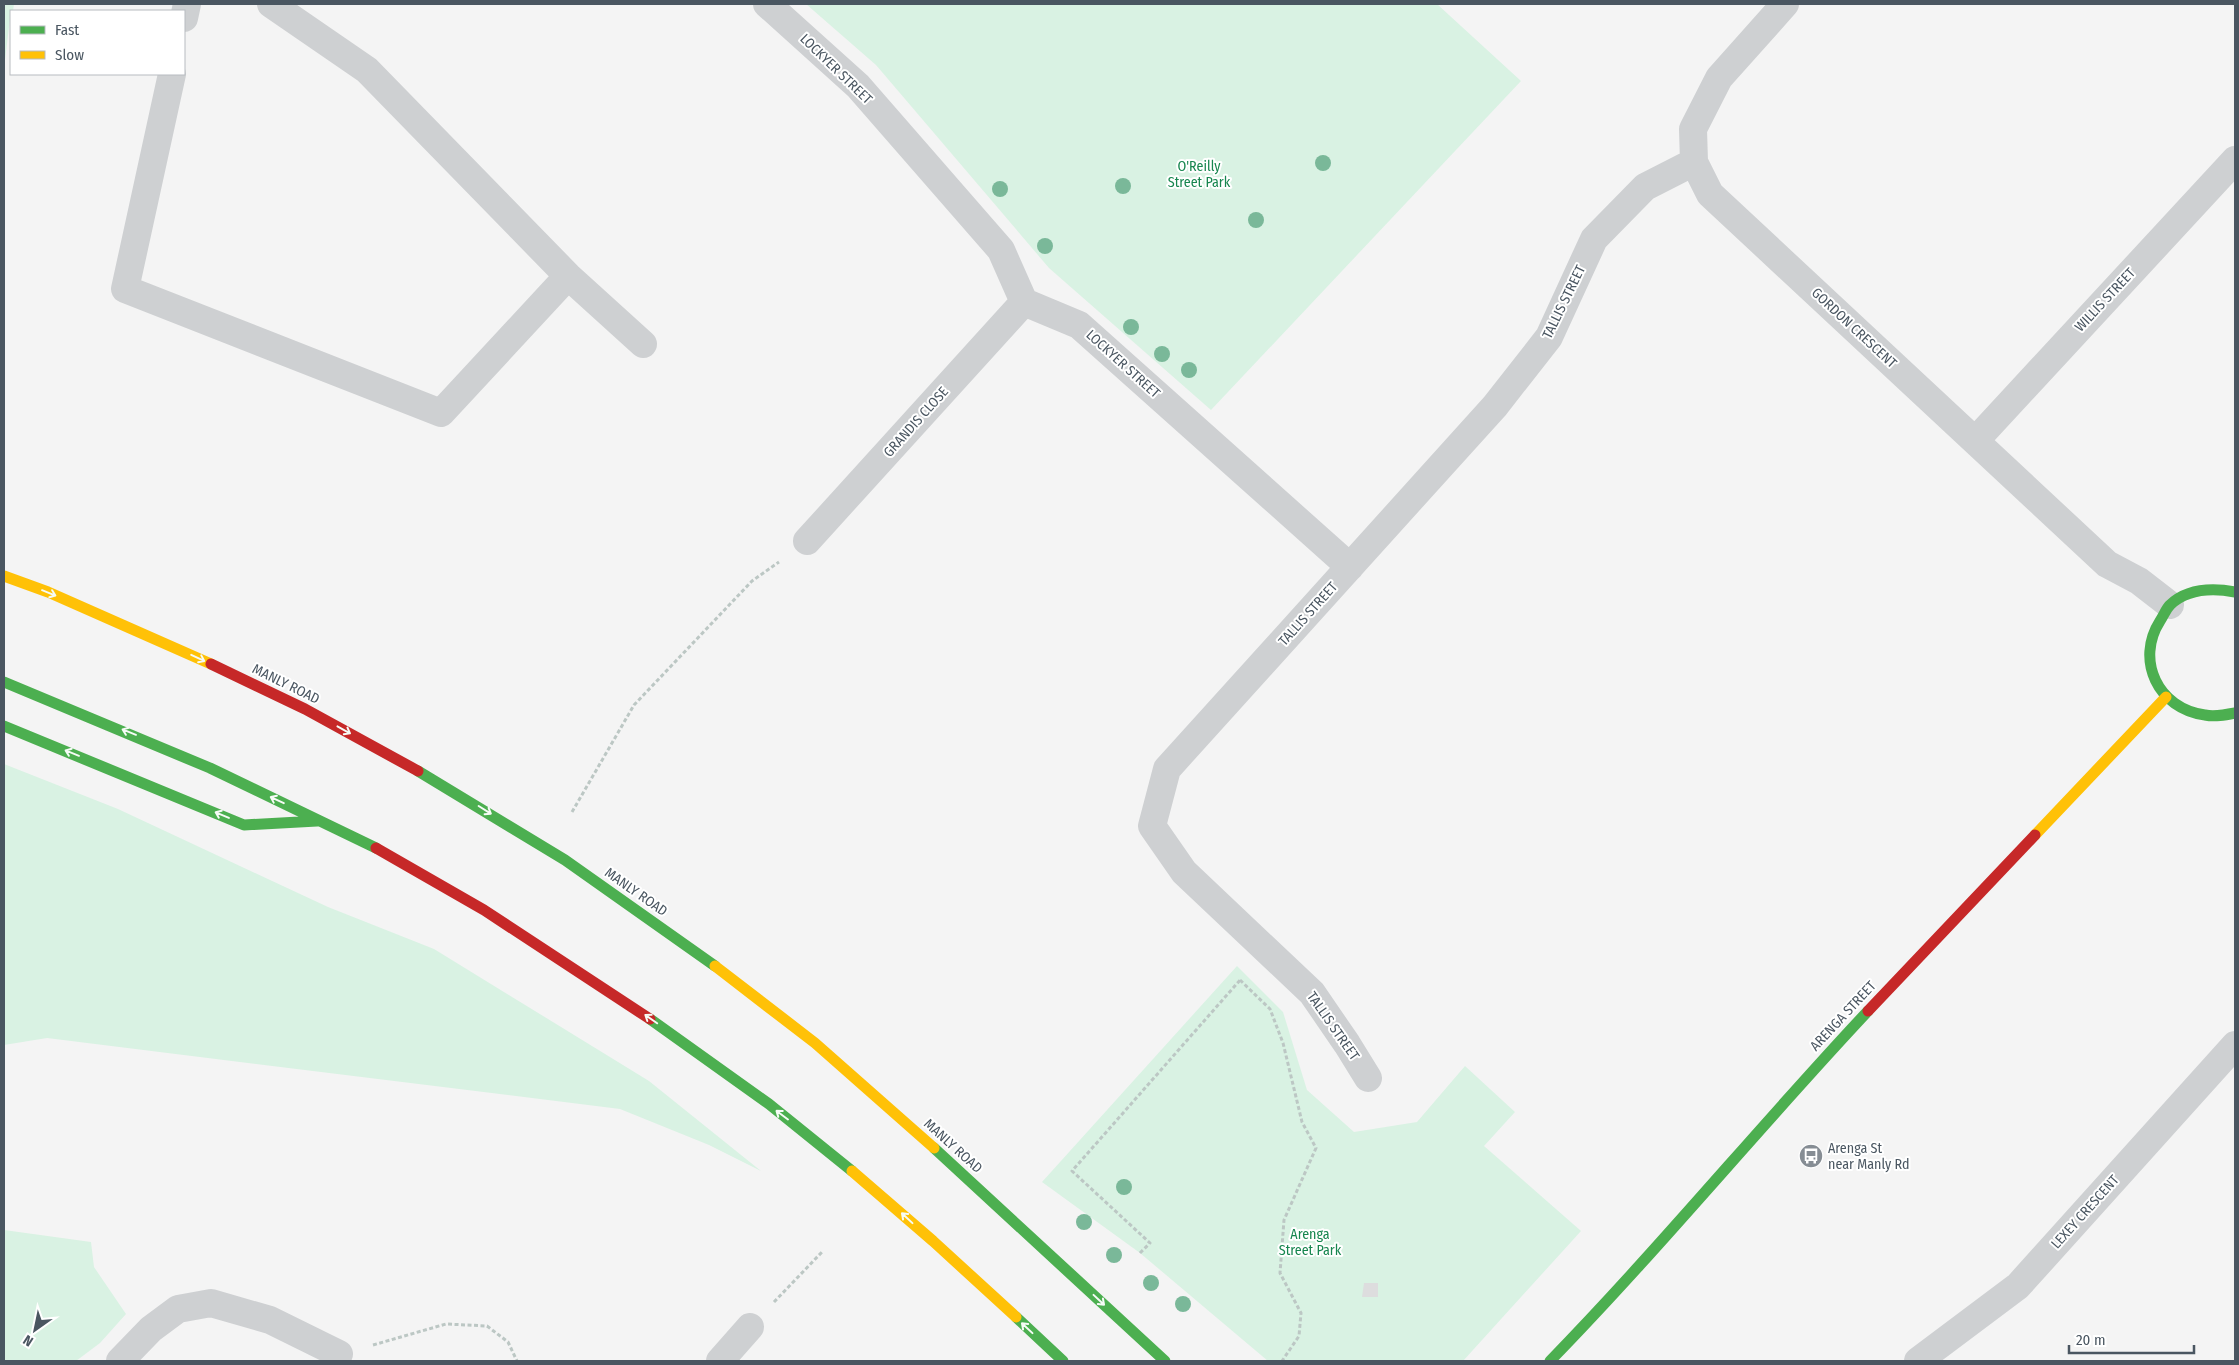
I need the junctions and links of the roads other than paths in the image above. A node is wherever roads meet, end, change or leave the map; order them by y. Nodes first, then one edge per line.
1 (271, 4) edge
2 (767, 4) edge
3 (1785, 4) edge
4 (172, 75) edge
5 (2235, 160) edge
6 (1694, 162) junction
7 (568, 276) junction
8 (1024, 302) junction
9 (643, 344) dead end
10 (1975, 441) junction
11 (808, 541) road end
12 (1350, 567) junction
13 (4, 576) edge
14 (2235, 592) edge
15 (2170, 605) junction
16 (4, 682) edge
17 (2166, 697) junction
18 (2235, 714) edge
19 (4, 726) edge
20 (321, 821) junction
21 (2232, 1056) edge
22 (1368, 1078) dead end
23 (750, 1327) road end
24 (339, 1354) road end
25 (120, 1361) edge
26 (720, 1361) edge
27 (1063, 1361) edge
28 (1165, 1361) edge
29 (1550, 1361) edge
30 (1918, 1361) edge

1 - 7 street
2 - 8 street, LOCKYER STREET
3 - 6 street, GORDON CRESCENT
4 - 7 street
5 - 10 street, WILLIS STREET
6 - 10 street, GORDON CRESCENT
6 - 12 street, TALLIS STREET
7 - 9 street
8 - 11 street, GRANDIS CLOSE
8 - 12 street, LOCKYER STREET
10 - 15 street, GORDON CRESCENT
12 - 22 street, TALLIS STREET
13 -> 28 main road, MANLY ROAD
14 - 15 main road
15 - 17 main road
20 -> 16 main road
17 - 18 main road
17 - 29 main road, ARENGA STREET
20 -> 19 main road
27 -> 20 main road
21 - 30 street, LEXEY CRESCENT
23 - 26 street
24 - 25 street

